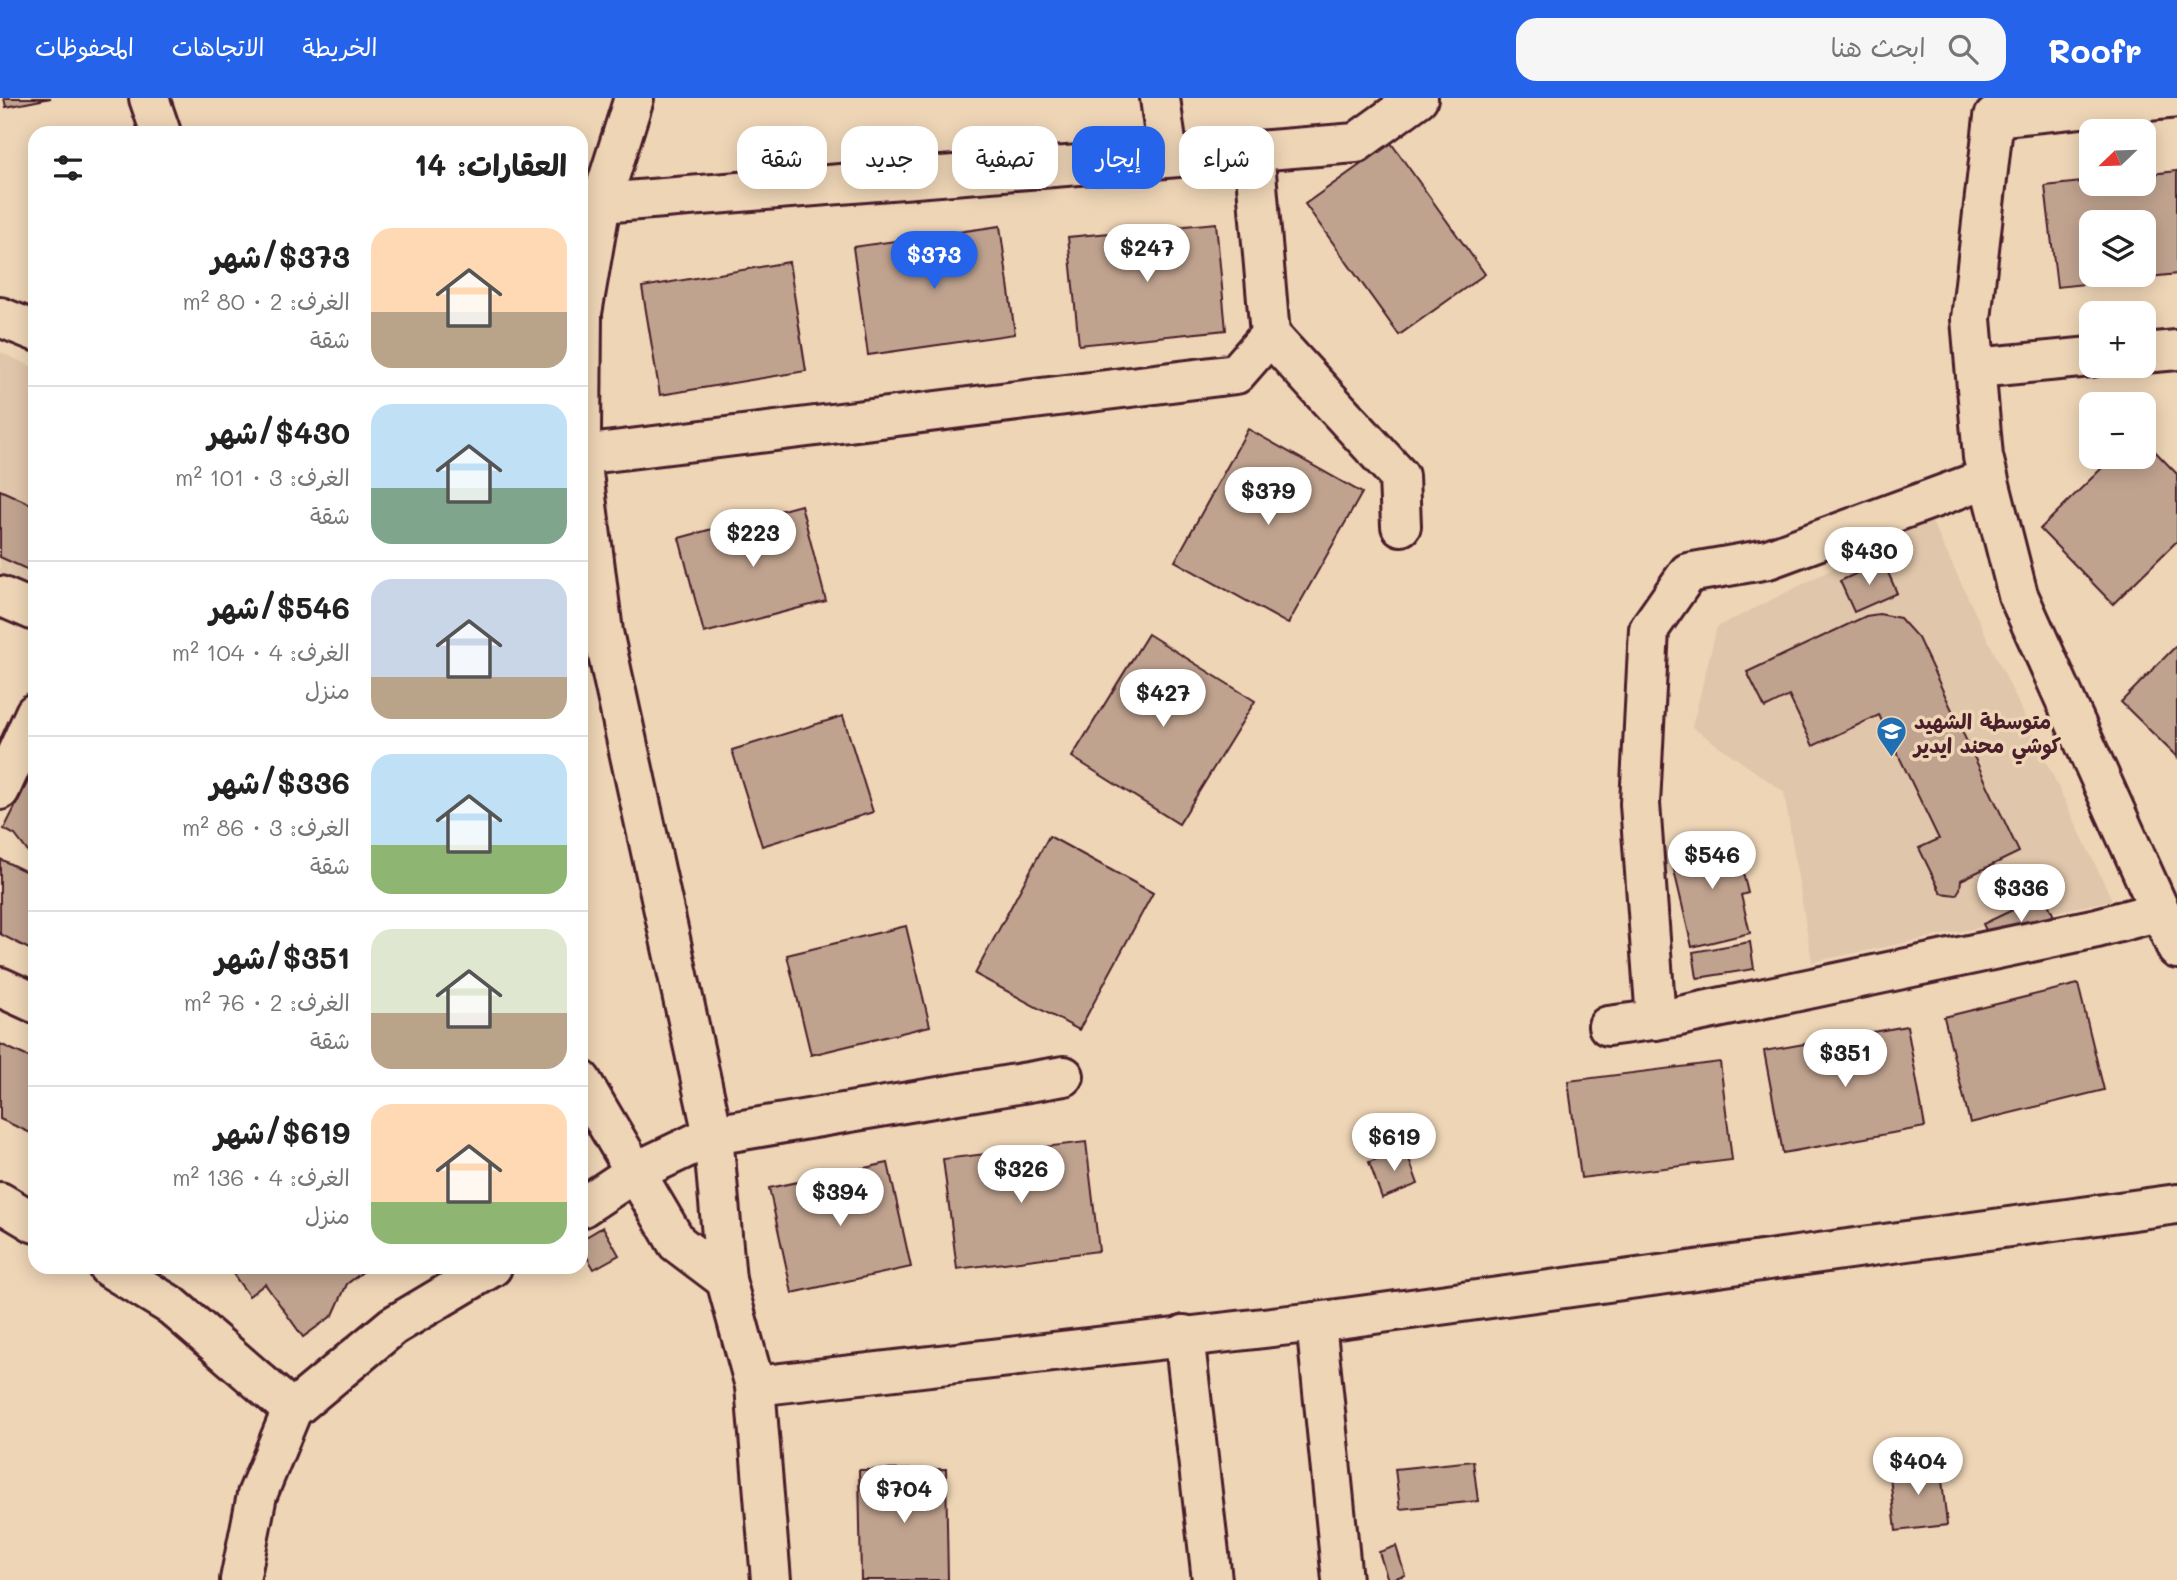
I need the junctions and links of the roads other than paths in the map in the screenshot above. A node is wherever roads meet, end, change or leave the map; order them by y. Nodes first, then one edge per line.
1 (149, 98) edge
2 (634, 98) edge
3 (1160, 98) edge
4 (1418, 98) edge
5 (2177, 99) edge
6 (1997, 108) edge
7 (159, 126) edge
8 (1274, 149) edge
9 (1179, 157) edge
10 (1168, 158) junction
11 (1257, 189) edge
12 (601, 202) junction
13 (588, 278) edge
14 (0, 317) edge
15 (28, 328) edge
16 (1270, 335) junction
17 (2177, 350) edge
18 (2156, 352) edge
19 (2079, 358) edge
20 (1976, 368) junction
21 (588, 455) edge
22 (1988, 478) junction
23 (588, 512) edge
24 (1401, 526) dead end
25 (0, 596) edge
26 (28, 608) edge
27 (28, 728) edge
28 (0, 790) edge
29 (2160, 911) junction
30 (2177, 950) edge
31 (0, 987) edge
32 (28, 1000) edge
33 (1656, 1020) junction
34 (1608, 1027) dead end
35 (1064, 1076) dead end
36 (588, 1092) edge
37 (713, 1135) junction
38 (635, 1172) junction
39 (0, 1202) edge
40 (588, 1203) edge
41 (2177, 1204) edge
42 (28, 1219) edge
43 (119, 1274) edge
44 (479, 1274) edge
45 (726, 1280) junction
46 (1316, 1322) junction
47 (1184, 1335) junction
48 (755, 1386) junction
49 (292, 1410) junction
50 (240, 1580) edge
51 (771, 1580) edge
52 (1212, 1580) edge
53 (1342, 1580) edge

1 - 7 street
2 - 12 street
3 - 10 street
4 - 8 street
5 - 6 street
6 - 20 street
9 - 10 street
10 - 12 street
11 - 16 street
12 - 13 street
14 - 15 street
16 - 21 street
16 - 24 street
17 - 18 street
19 - 20 street
20 - 22 street
22 - 29 street
22 - 33 street
23 - 37 street
25 - 26 street
27 - 28 street
29 - 30 street
29 - 33 street
31 - 32 street
33 - 34 street
35 - 37 street
36 - 38 street
37 - 38 street
37 - 45 street
38 - 40 street
38 - 45 street
39 - 42 street
41 - 46 street
43 - 49 street
44 - 49 street
45 - 48 street
46 - 47 street
46 - 53 street
47 - 48 street
47 - 52 street
48 - 51 street
49 - 50 street

